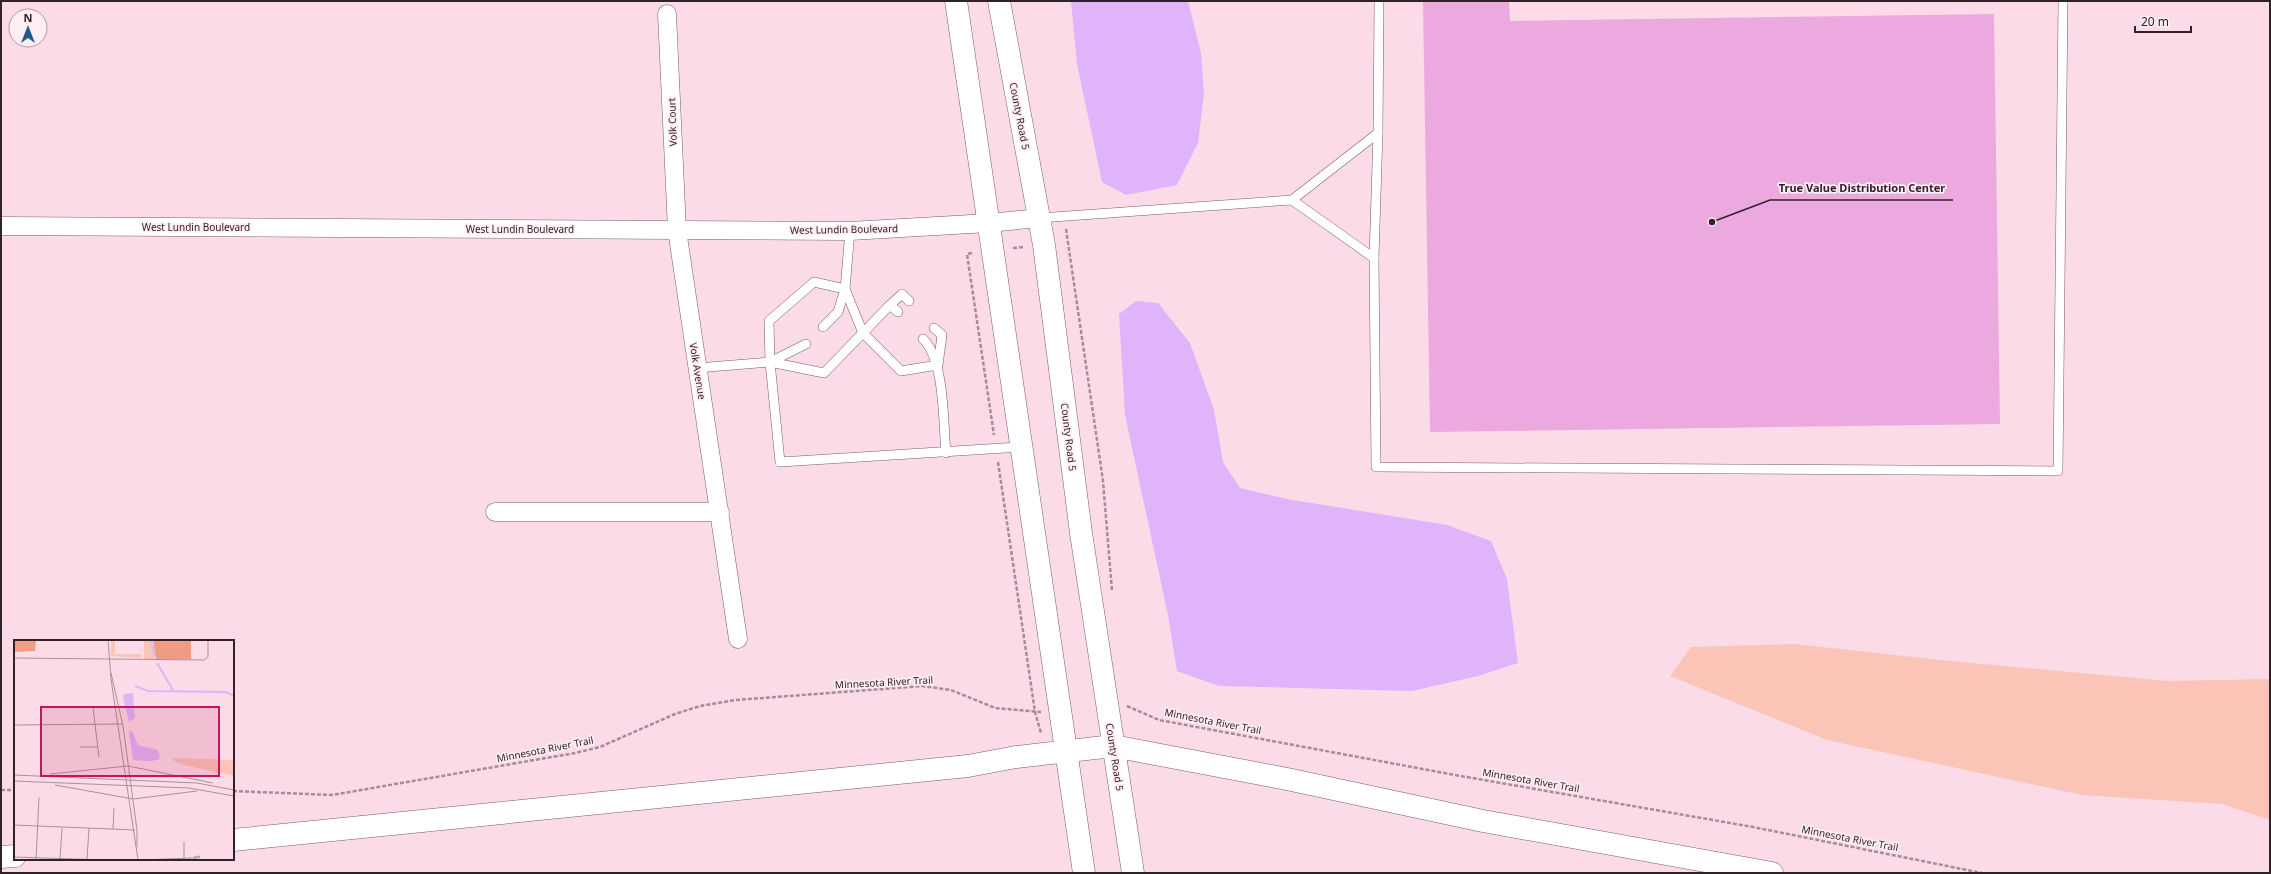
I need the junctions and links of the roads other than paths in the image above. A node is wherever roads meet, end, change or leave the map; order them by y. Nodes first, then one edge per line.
1 (956, 1) edge
2 (999, 1) edge
3 (1379, 1) edge
4 (2063, 1) edge
5 (667, 14) dead end
6 (1378, 132) junction
7 (1292, 200) junction
8 (1039, 218) junction
9 (988, 223) junction
10 (1, 226) edge
11 (677, 230) junction
12 (850, 231) junction
13 (1374, 258) junction
14 (845, 289) junction
15 (909, 301) dead end
16 (890, 305) junction
17 (898, 312) dead end
18 (823, 327) dead end
19 (934, 328) dead end
20 (863, 333) junction
21 (923, 339) dead end
22 (806, 344) dead end
23 (770, 362) junction
24 (938, 365) junction
25 (697, 368) junction
26 (1020, 447) junction
27 (946, 453) junction
28 (495, 512) dead end
29 (720, 512) junction
30 (738, 639) dead end
31 (1113, 746) junction
32 (1066, 751) junction
33 (234, 840) edge
34 (14, 856) edge
35 (1, 857) edge
36 (1084, 873) edge
37 (1133, 873) edge
38 (1772, 873) edge

1 - 9 main road
2 - 8 main road, County Road 5
3 - 6 lane
4 - 13 lane
5 - 11 street, Volk Court
6 - 7 lane
6 - 13 lane
7 - 8 lane
7 - 13 lane
8 - 9 street, West Lundin Boulevard
8 - 31 main road, County Road 5
9 - 12 street, West Lundin Boulevard
9 - 26 main road
10 - 11 street, West Lundin Boulevard
11 - 12 street, West Lundin Boulevard
11 - 25 street, Volk Avenue
12 - 14 lane
14 - 18 lane
14 - 20 lane
14 - 23 lane
15 - 16 lane
16 - 17 lane
16 - 20 lane
19 - 24 lane
20 - 23 lane
20 - 24 lane
21 - 24 lane
22 - 23 lane
23 - 25 lane
23 - 27 lane
24 - 27 lane
25 - 29 street, Volk Avenue
26 - 27 lane
26 - 32 main road
28 - 29 street
29 - 30 street, Volk Avenue
31 - 32 main road
31 - 37 main road, County Road 5
31 - 38 main road
32 - 33 main road
32 - 36 main road
34 - 35 main road

